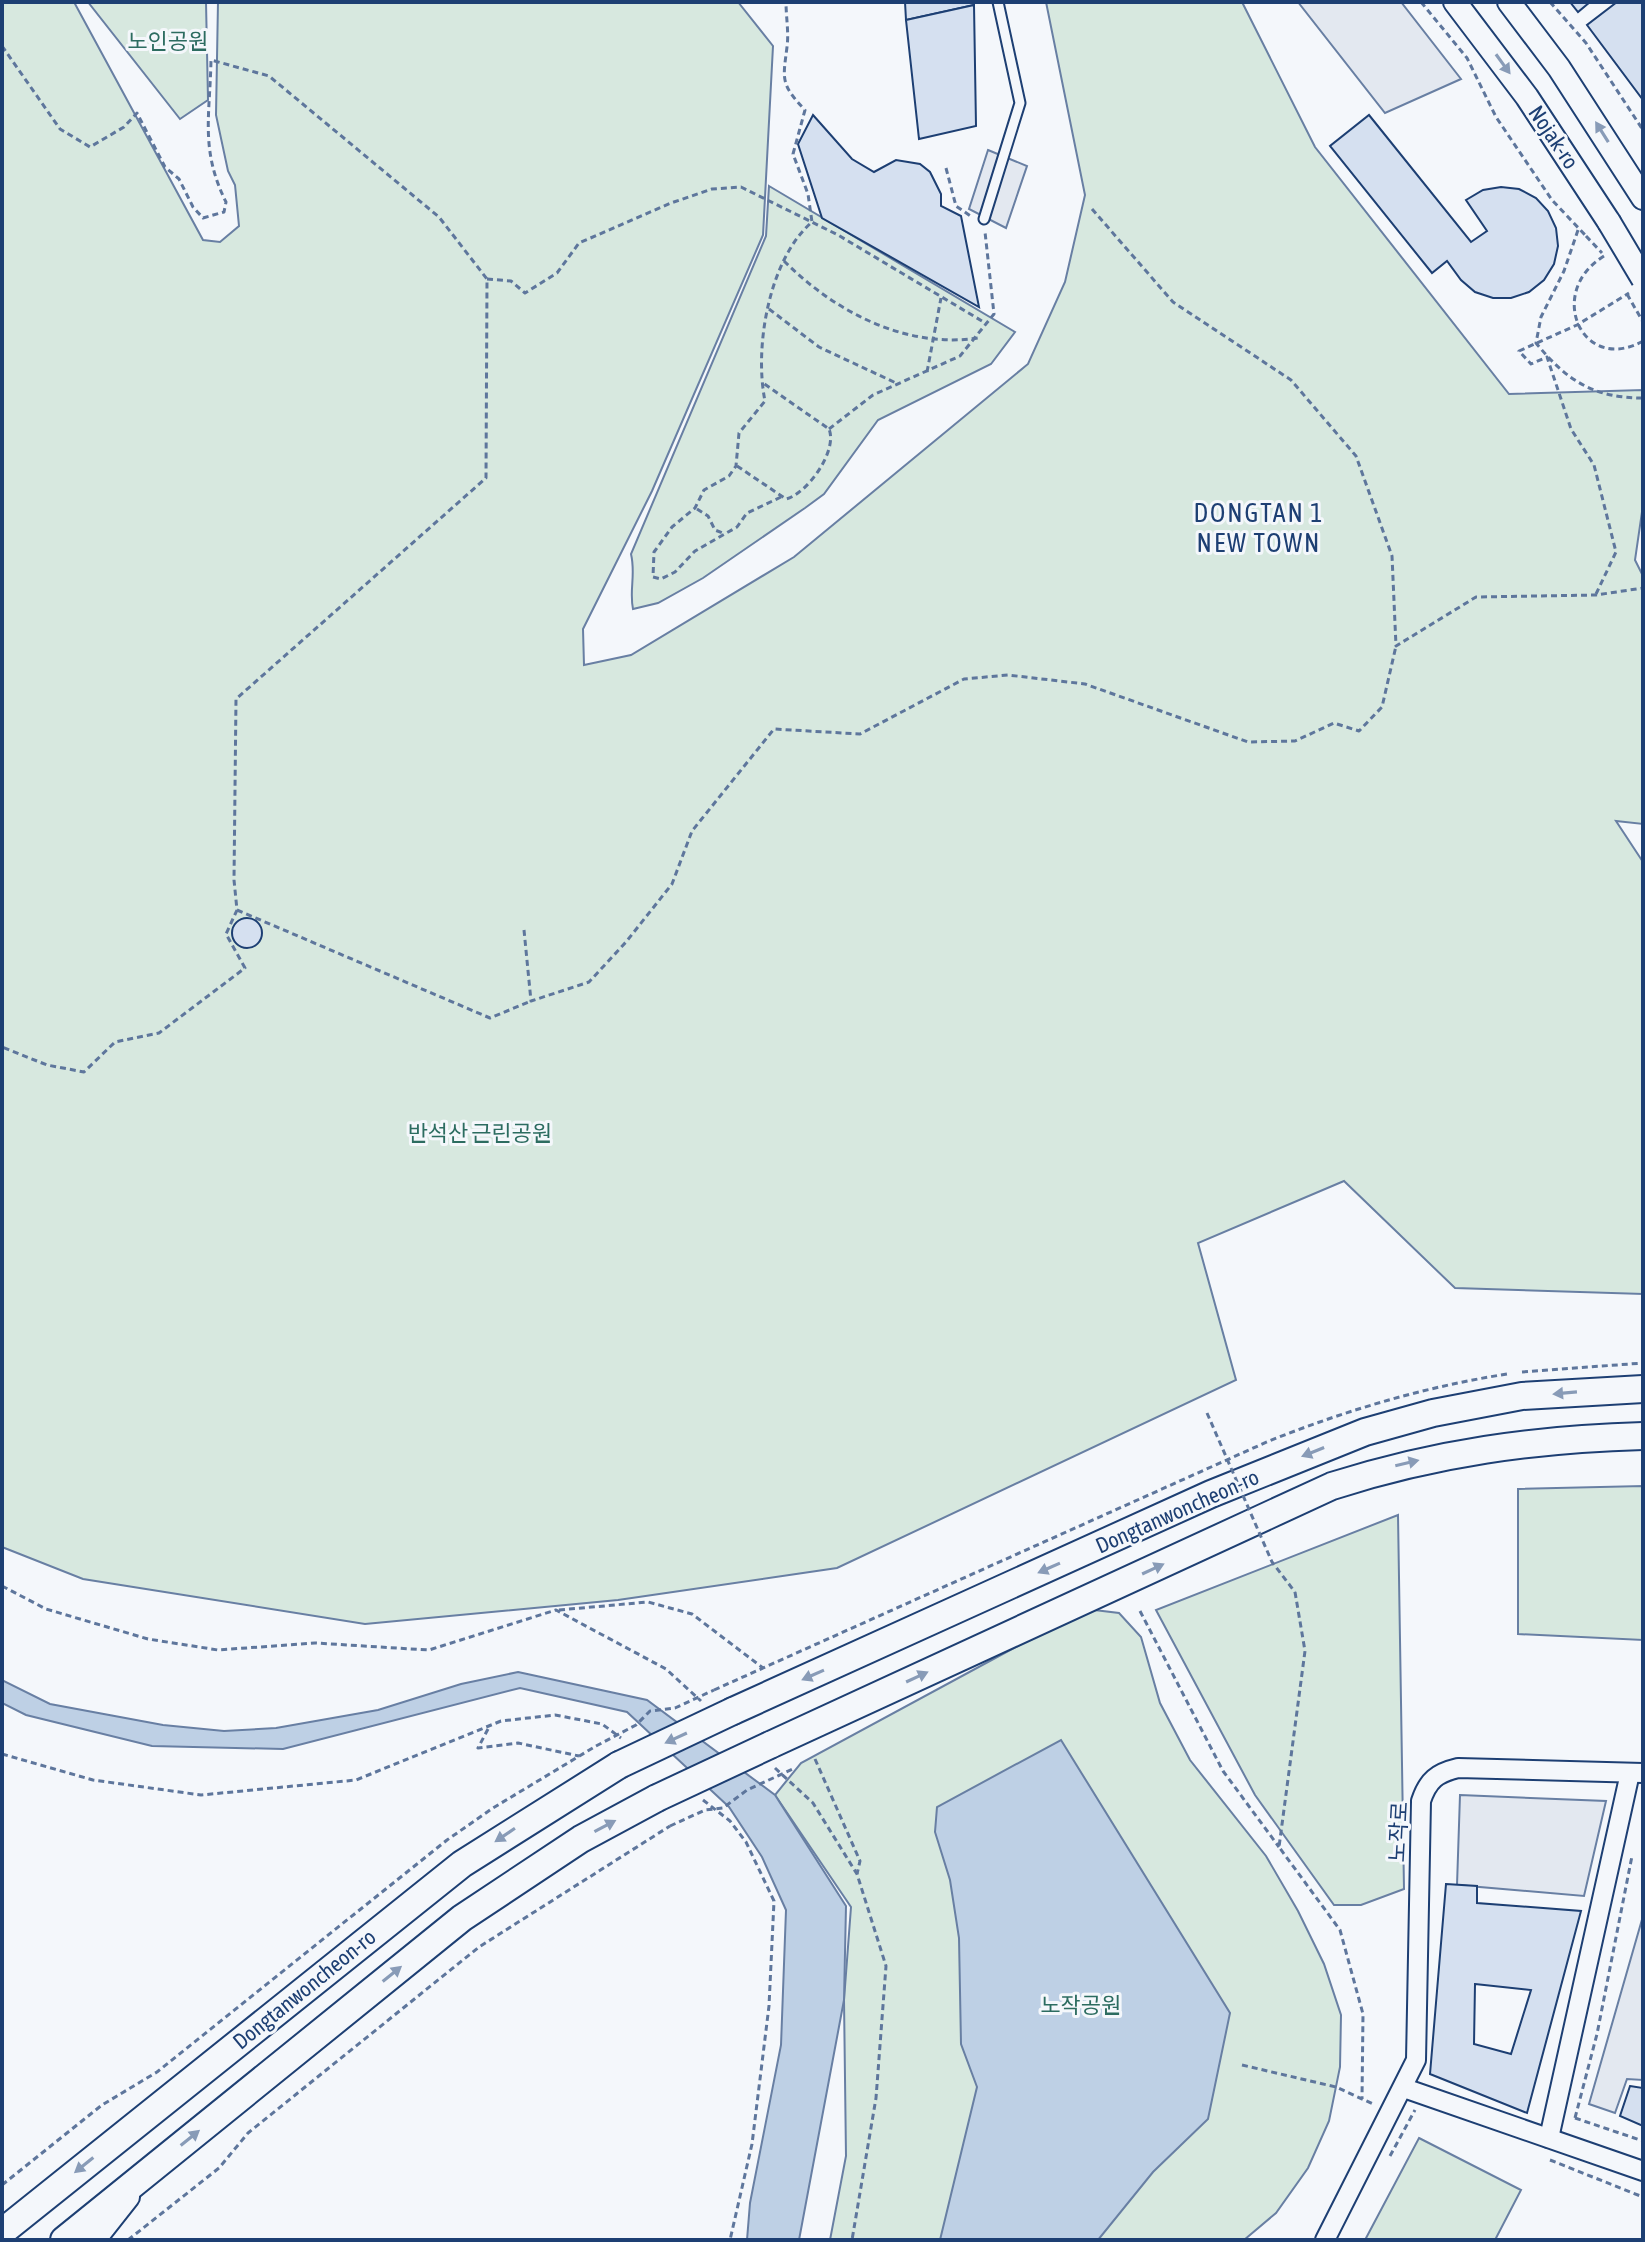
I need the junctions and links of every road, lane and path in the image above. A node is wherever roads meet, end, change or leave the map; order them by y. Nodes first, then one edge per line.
1 (786, 2) edge
2 (998, 2) edge
3 (1421, 2) edge
4 (1455, 2) edge
5 (1509, 2) edge
6 (1550, 2) edge
7 (2, 46) edge
8 (1643, 130) edge
9 (946, 168) dead end
10 (1643, 198) edge
11 (1092, 209) dead end
12 (812, 222) junction
13 (984, 223) junction
14 (1579, 229) junction
15 (1586, 236) dead end
16 (783, 260) junction
17 (1589, 265) dead end
18 (487, 279) junction
19 (1638, 285) edge
20 (941, 298) junction
21 (768, 308) junction
22 (987, 324) junction
23 (1577, 325) junction
24 (934, 337) junction
25 (978, 338) junction
26 (1643, 341) edge
27 (1536, 343) junction
28 (1547, 357) junction
29 (927, 373) junction
30 (763, 383) junction
31 (896, 383) junction
32 (1643, 398) edge
33 (829, 429) junction
34 (736, 466) junction
35 (781, 497) junction
36 (695, 508) junction
37 (725, 534) junction
38 (1643, 588) edge
39 (1596, 595) junction
40 (1396, 646) junction
41 (237, 910) junction
42 (524, 930) dead end
43 (531, 1001) junction
44 (2, 1047) edge
45 (1643, 1389) edge
46 (1207, 1413) dead end
47 (1643, 1436) edge
48 (556, 1610) dead end
49 (1140, 1611) dead end
50 (763, 1668) dead end
51 (714, 1690) dead end
52 (489, 1726) dead end
53 (579, 1756) junction
54 (815, 1759) dead end
55 (795, 1768) dead end
56 (1636, 1773) edge
57 (1279, 1847) junction
58 (1632, 1855) dead end
59 (857, 1874) dead end
60 (1242, 2065) dead end
61 (1404, 2088) junction
62 (1362, 2099) junction
63 (1417, 2107) dead end
64 (1391, 2112) junction
65 (1575, 2118) dead end
66 (1549, 2138) junction
67 (1544, 2158) dead end
68 (1388, 2160) dead end
69 (1643, 2171) edge
70 (146, 2173) junction
71 (2, 2185) edge
72 (1643, 2197) edge
73 (2, 2232) edge
74 (64, 2240) edge
75 (94, 2240) edge
76 (128, 2240) edge
77 (1325, 2240) edge

1 - 12 path
2 - 13 lane
3 - 14 path
4 -> 19 street, Nojak-ro, bridge
10 -> 5 street, Nojak-ro
6 - 8 path
7 - 18 path
9 - 13 path
11 - 40 path
12 - 16 path
12 - 18 path
12 - 20 path
13 - 22 path
14 - 15 path
14 - 27 path
16 - 21 path
16 - 24 path
17 - 23 path
18 - 41 path
19 - 23 path
20 - 22 path
20 - 24 path
21 - 30 path
21 - 31 path
22 - 25 path
23 - 26 path
23 - 27 path
24 - 25 path
24 - 29 path
25 - 29 path
27 - 28 path
27 - 28 path
28 - 32 path
28 - 39 path
29 - 31 path
30 - 33 path
30 - 34 path
31 - 33 path
33 - 35 path
34 - 35 path
34 - 36 path
35 - 37 path
36 - 37 path
36 - 37 path
38 - 39 path
39 - 40 path
40 - 43 path
41 - 43 path
41 - 44 path
42 - 43 path
45 -> 73 main road, Dongtanwoncheon-ro, bridge
46 - 57 path, bridge
70 -> 47 main road, Dongtanwoncheon-ro, bridge
48 - 50 path
49 - 57 path
51 - 53 path, bridge
52 - 53 path
53 - 71 path
54 - 59 path
55 - 76 path, bridge
56 - 61 street, 노작로
56 - 66 street, 노작로
57 - 62 path
58 - 65 path
60 - 62 path
61 - 64 street, 노작로
61 - 66 street
62 - 64 path
63 - 68 path
64 - 77 street, 노작로
66 - 69 street
67 - 72 path
70 - 74 main road, Dongtanwoncheon-ro
70 - 75 street

